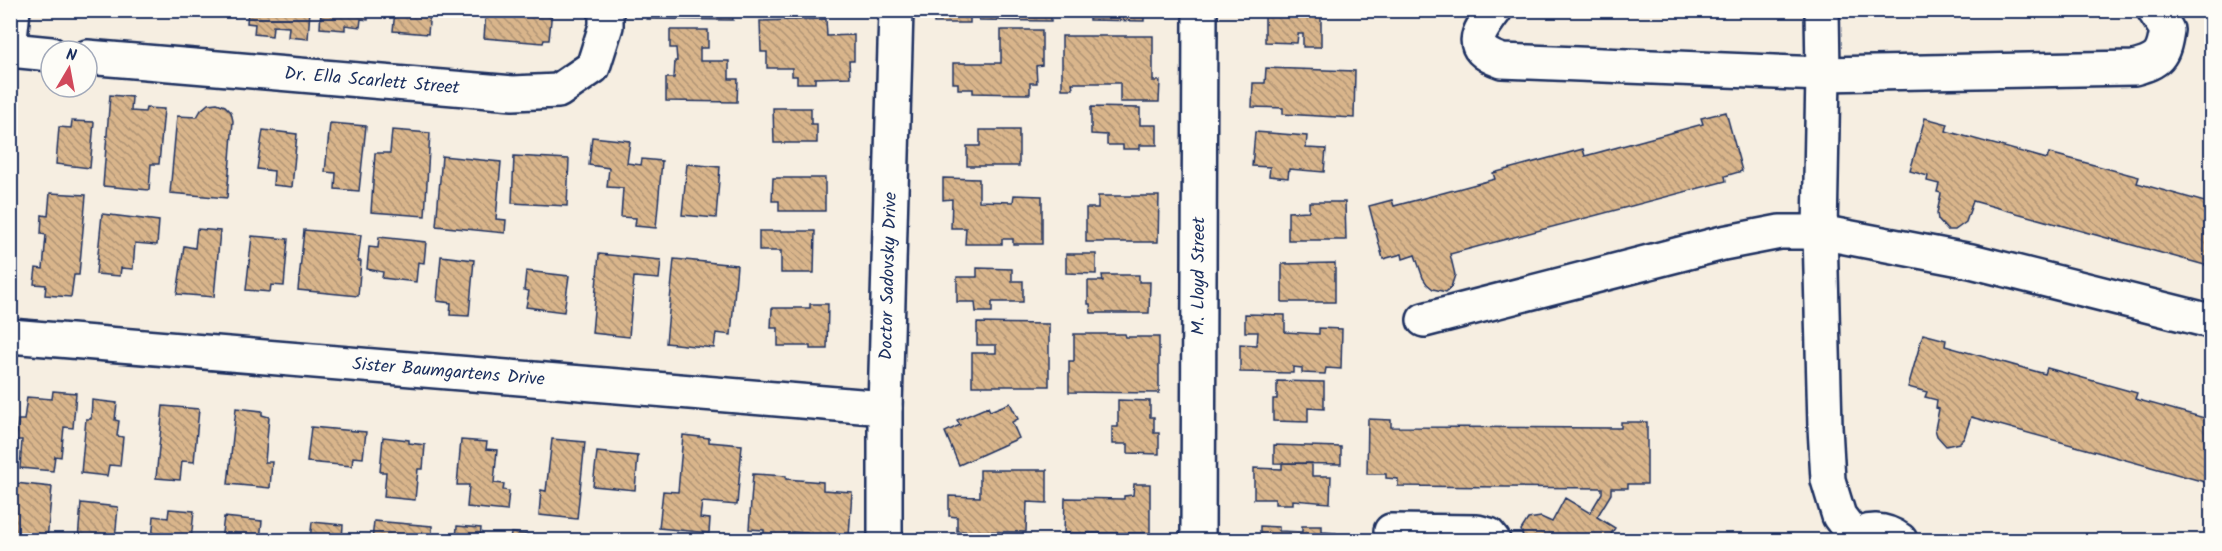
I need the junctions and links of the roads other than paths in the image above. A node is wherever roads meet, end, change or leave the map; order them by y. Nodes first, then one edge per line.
1 (13, 10) edge
2 (606, 10) edge
3 (896, 10) edge
4 (1200, 10) edge
5 (1496, 10) edge
6 (1822, 10) edge
7 (2154, 10) edge
8 (10, 39) edge
9 (10, 50) edge
10 (39, 53) edge
11 (99, 58) edge
12 (1823, 74) junction
13 (1820, 232) junction
14 (1424, 320) dead end
15 (2210, 321) edge
16 (10, 336) edge
17 (885, 408) junction
18 (1391, 531) dead end
19 (1854, 539) edge
20 (885, 540) edge
21 (1198, 540) edge
22 (1493, 540) edge
23 (1900, 540) edge

1 - 8 street
2 - 11 street, Dr. Ella Scarlett Street
3 - 17 street, Doctor Sadovsky Drive
4 - 21 street, M. Lloyd Street
5 - 12 street
6 - 12 street
7 - 12 street
9 - 10 street
12 - 13 street
13 - 14 street
13 - 15 street
13 - 19 street
16 - 17 street, Sister Baumgartens Drive
17 - 20 street, Doctor Sadovsky Drive
18 - 22 street
19 - 23 street

